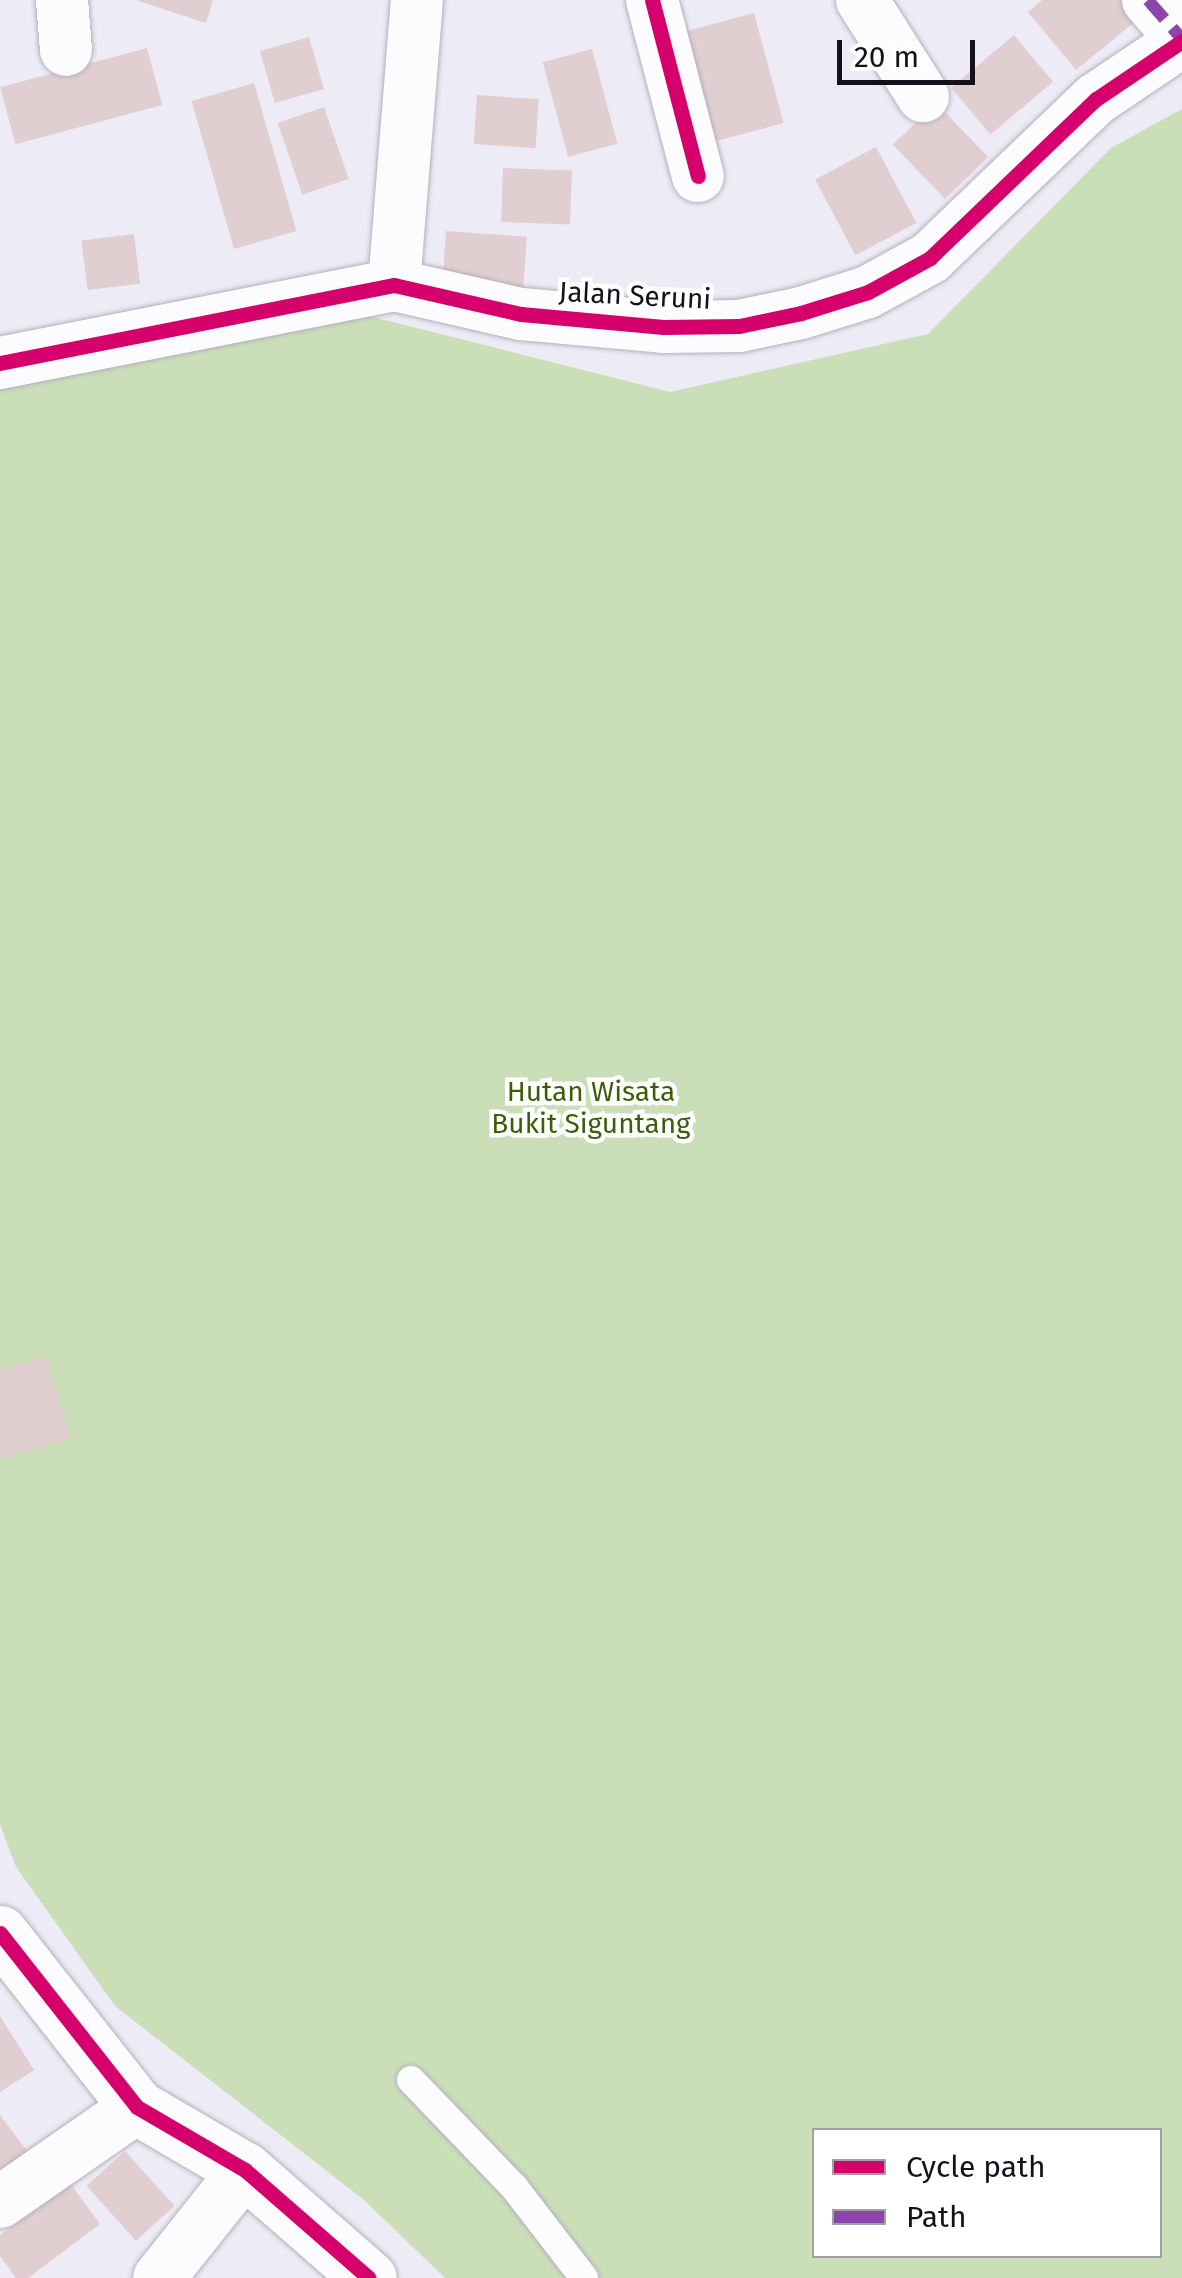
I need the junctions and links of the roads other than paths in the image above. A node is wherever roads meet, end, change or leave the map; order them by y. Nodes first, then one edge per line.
1 (416, 0) edge
2 (652, 0) edge
3 (862, 0) edge
4 (1148, 0) edge
5 (1182, 40) edge
6 (923, 96) dead end
7 (698, 176) dead end
8 (394, 286) junction
9 (0, 362) edge
10 (2, 1943) edge
11 (411, 2080) dead end
12 (137, 2107) junction
13 (245, 2170) junction
14 (0, 2202) edge
15 (158, 2278) edge
16 (370, 2278) edge
17 (584, 2278) edge

1 - 8 street
2 - 7 street
3 - 6 street
4 - 5 street
5 - 8 street, Jalan Seruni
8 - 9 street, Jalan Seruni
10 - 12 street
11 - 17 lane
12 - 13 street
12 - 14 street
13 - 15 street
13 - 16 street

